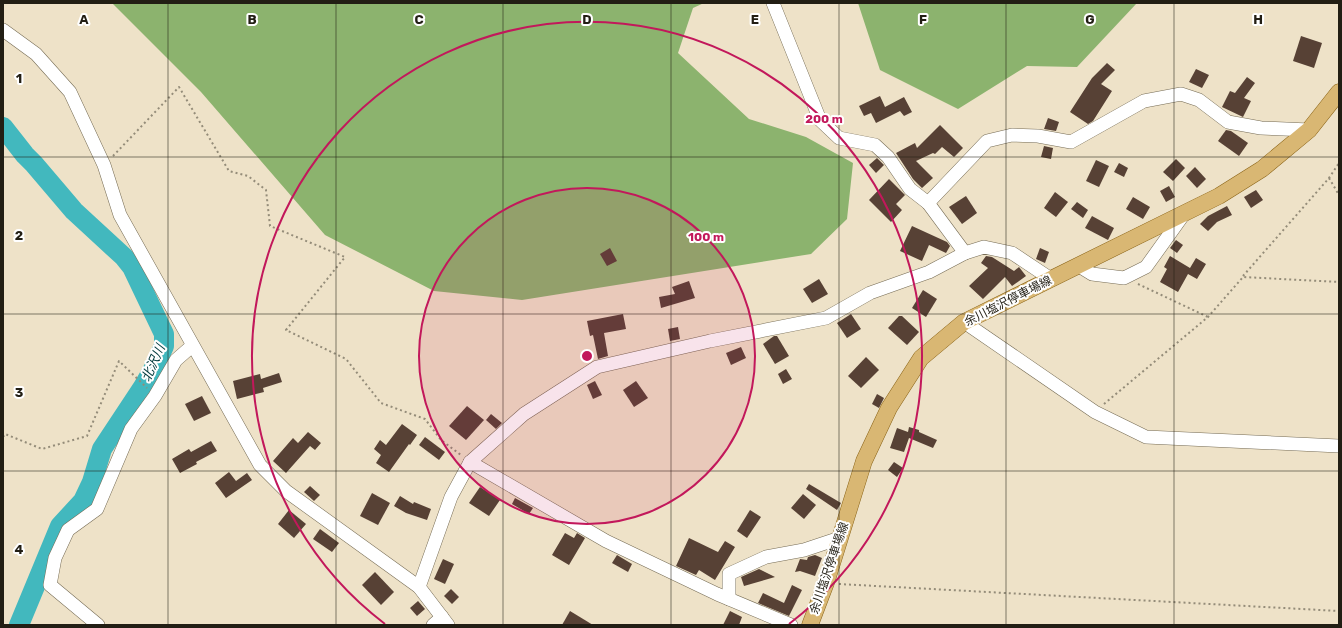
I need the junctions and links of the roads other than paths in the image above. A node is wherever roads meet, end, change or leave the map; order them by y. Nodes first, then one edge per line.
1 (773, 3) edge
2 (3, 30) edge
3 (1339, 92) edge
4 (1309, 130) junction
5 (928, 203) junction
6 (1184, 214) junction
7 (965, 253) junction
8 (1079, 266) junction
9 (1051, 279) junction
10 (964, 322) junction
11 (192, 346) junction
12 (1339, 446) edge
13 (470, 462) junction
14 (840, 538) junction
15 (419, 587) junction
16 (729, 599) junction
17 (441, 622) edge
18 (98, 625) edge
19 (790, 625) edge
20 (810, 625) edge

1 - 5 street
2 - 11 street
3 - 4 main road, 余川塩沢停車場線
4 - 5 street
4 - 6 main road, 余川塩沢停車場線
5 - 7 street
6 - 8 main road, 余川塩沢停車場線
6 - 8 street
7 - 9 street
7 - 13 street
8 - 9 main road, 余川塩沢停車場線
9 - 10 main road, 余川塩沢停車場線
10 - 12 street
10 - 14 main road, 余川塩沢停車場線
11 - 15 street
11 - 18 street
13 - 15 street
13 - 16 street
14 - 16 street
14 - 20 main road, 余川塩沢停車場線
15 - 17 street
16 - 19 street

